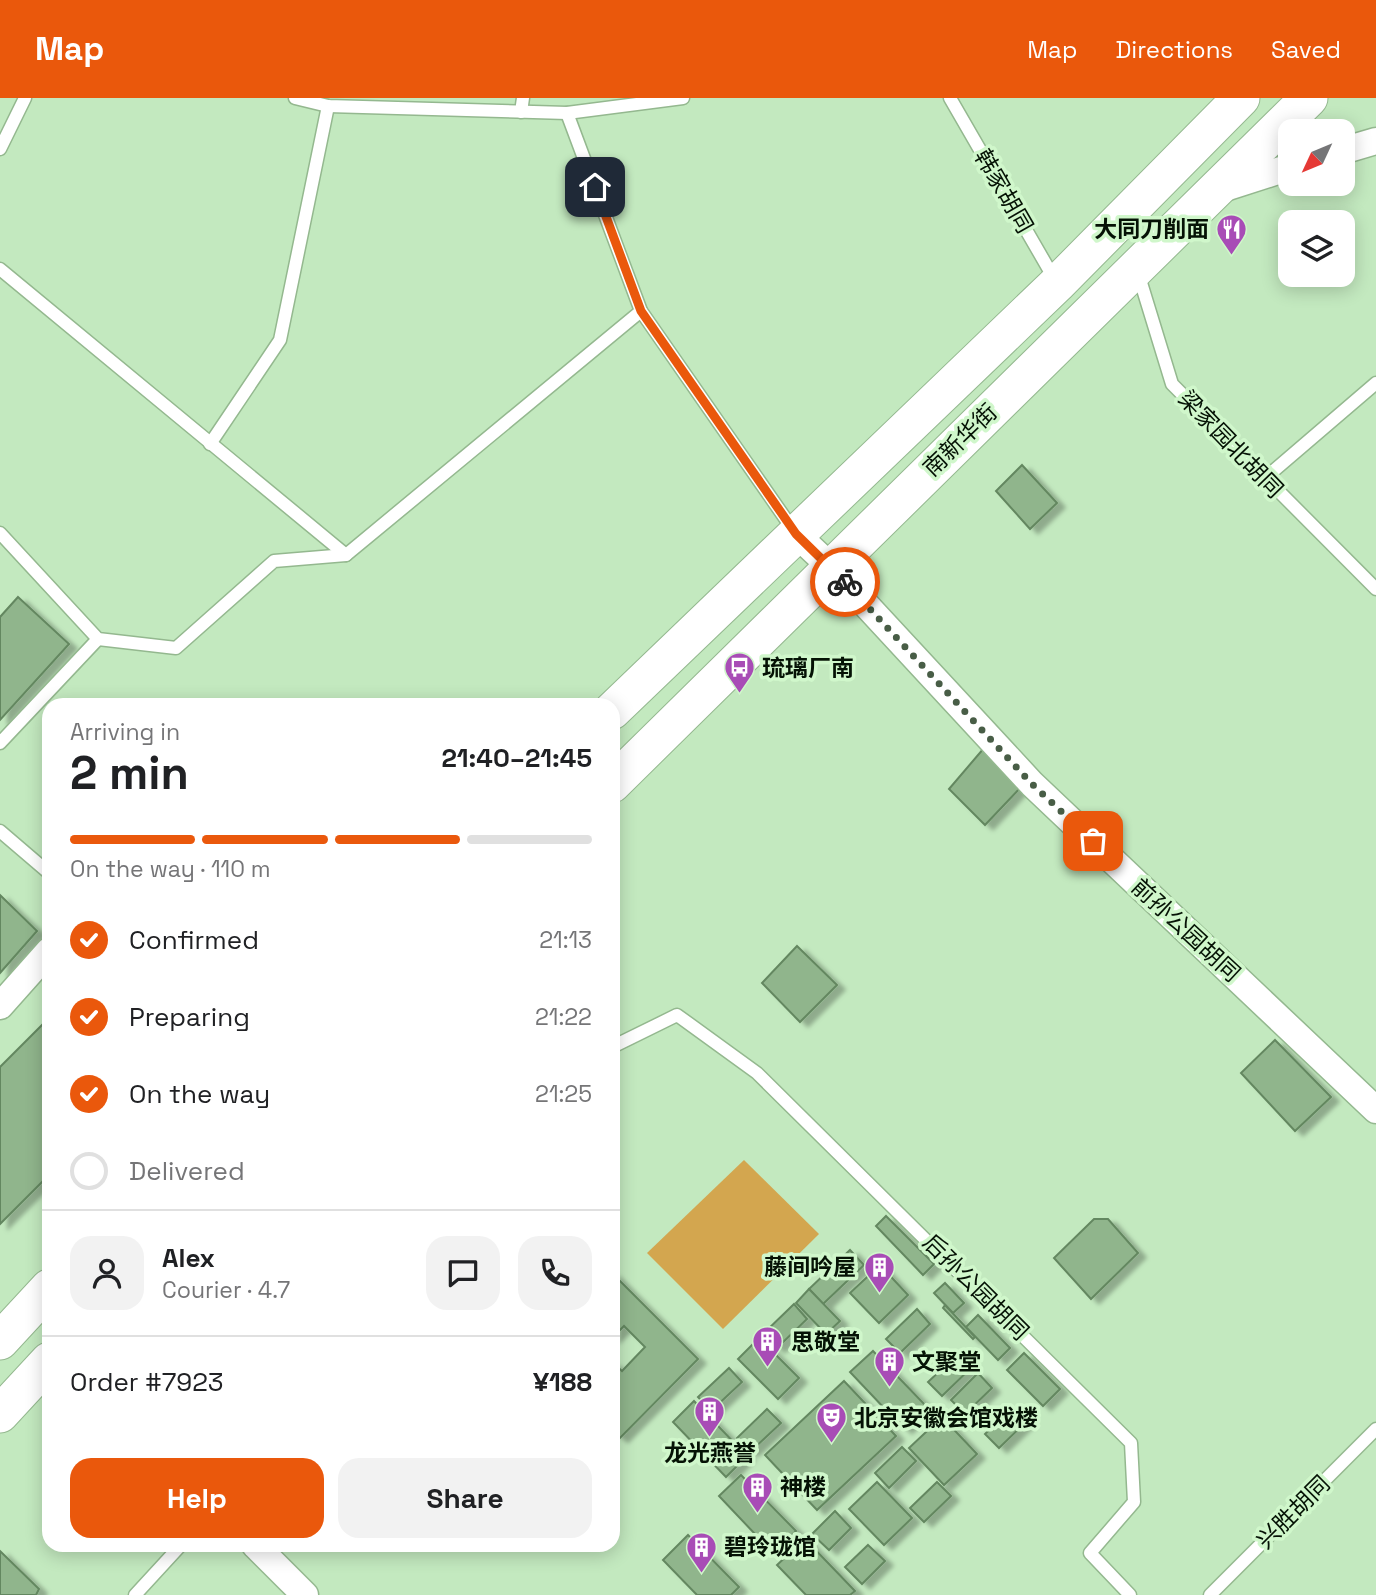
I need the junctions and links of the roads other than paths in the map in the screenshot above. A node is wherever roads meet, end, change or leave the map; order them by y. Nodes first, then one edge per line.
1 (25, 98) edge
2 (295, 98) edge
3 (523, 98) edge
4 (683, 98) edge
5 (950, 98) edge
6 (1241, 98) edge
7 (1309, 98) edge
8 (328, 106) junction
9 (521, 112) junction
10 (567, 113) junction
11 (1376, 141) edge
12 (1355, 147) edge
13 (0, 149) edge
14 (1278, 171) edge
15 (1217, 190) junction
16 (1137, 268) junction
17 (0, 269) edge
18 (1057, 284) junction
19 (641, 311) junction
20 (1376, 383) edge
21 (210, 444) junction
22 (1264, 479) junction
23 (0, 534) edge
24 (796, 534) junction
25 (346, 555) junction
26 (831, 567) junction
27 (1376, 589) edge
28 (98, 639) junction
29 (42, 698) edge
30 (42, 698) edge
31 (620, 703) edge
32 (0, 743) edge
33 (620, 776) edge
34 (0, 831) edge
35 (42, 867) edge
36 (42, 959) edge
37 (0, 1006) edge
38 (620, 1043) edge
39 (1376, 1110) edge
40 (42, 1295) edge
41 (0, 1340) edge
42 (42, 1369) edge
43 (0, 1414) edge
44 (1376, 1429) edge
45 (175, 1552) edge
46 (262, 1552) edge
47 (135, 1595) edge
48 (305, 1595) edge
49 (1130, 1595) edge
50 (1210, 1595) edge

1 - 13 lane
2 - 8 lane
3 - 9 lane
4 - 10 lane
5 - 18 lane, 韩家胡同
6 - 18 main road, 南新华街
7 - 15 main road, 南新华街
8 - 9 lane
8 - 21 lane
9 - 10 lane
10 - 19 lane
11 - 12 street
14 - 15 street
15 - 16 main road, 南新华街
16 - 22 lane, 梁家园北胡同
16 - 26 main road, 南新华街
17 - 21 lane
18 - 24 main road, 南新华街
19 - 24 lane
19 - 25 lane
20 - 22 lane
21 - 25 lane
22 - 27 lane, 梁家园北胡同
23 - 28 lane
24 - 26 street, 前孙公园胡同
24 - 31 main road, 南新华街
25 - 28 lane
26 - 33 main road, 南新华街
26 - 39 street, 前孙公园胡同
28 - 30 lane
29 - 32 lane
34 - 35 lane
36 - 37 street
38 - 49 lane, 后孙公园胡同
40 - 41 main road
42 - 43 main road
44 - 50 lane, 兴胜胡同
45 - 47 lane
46 - 48 street

